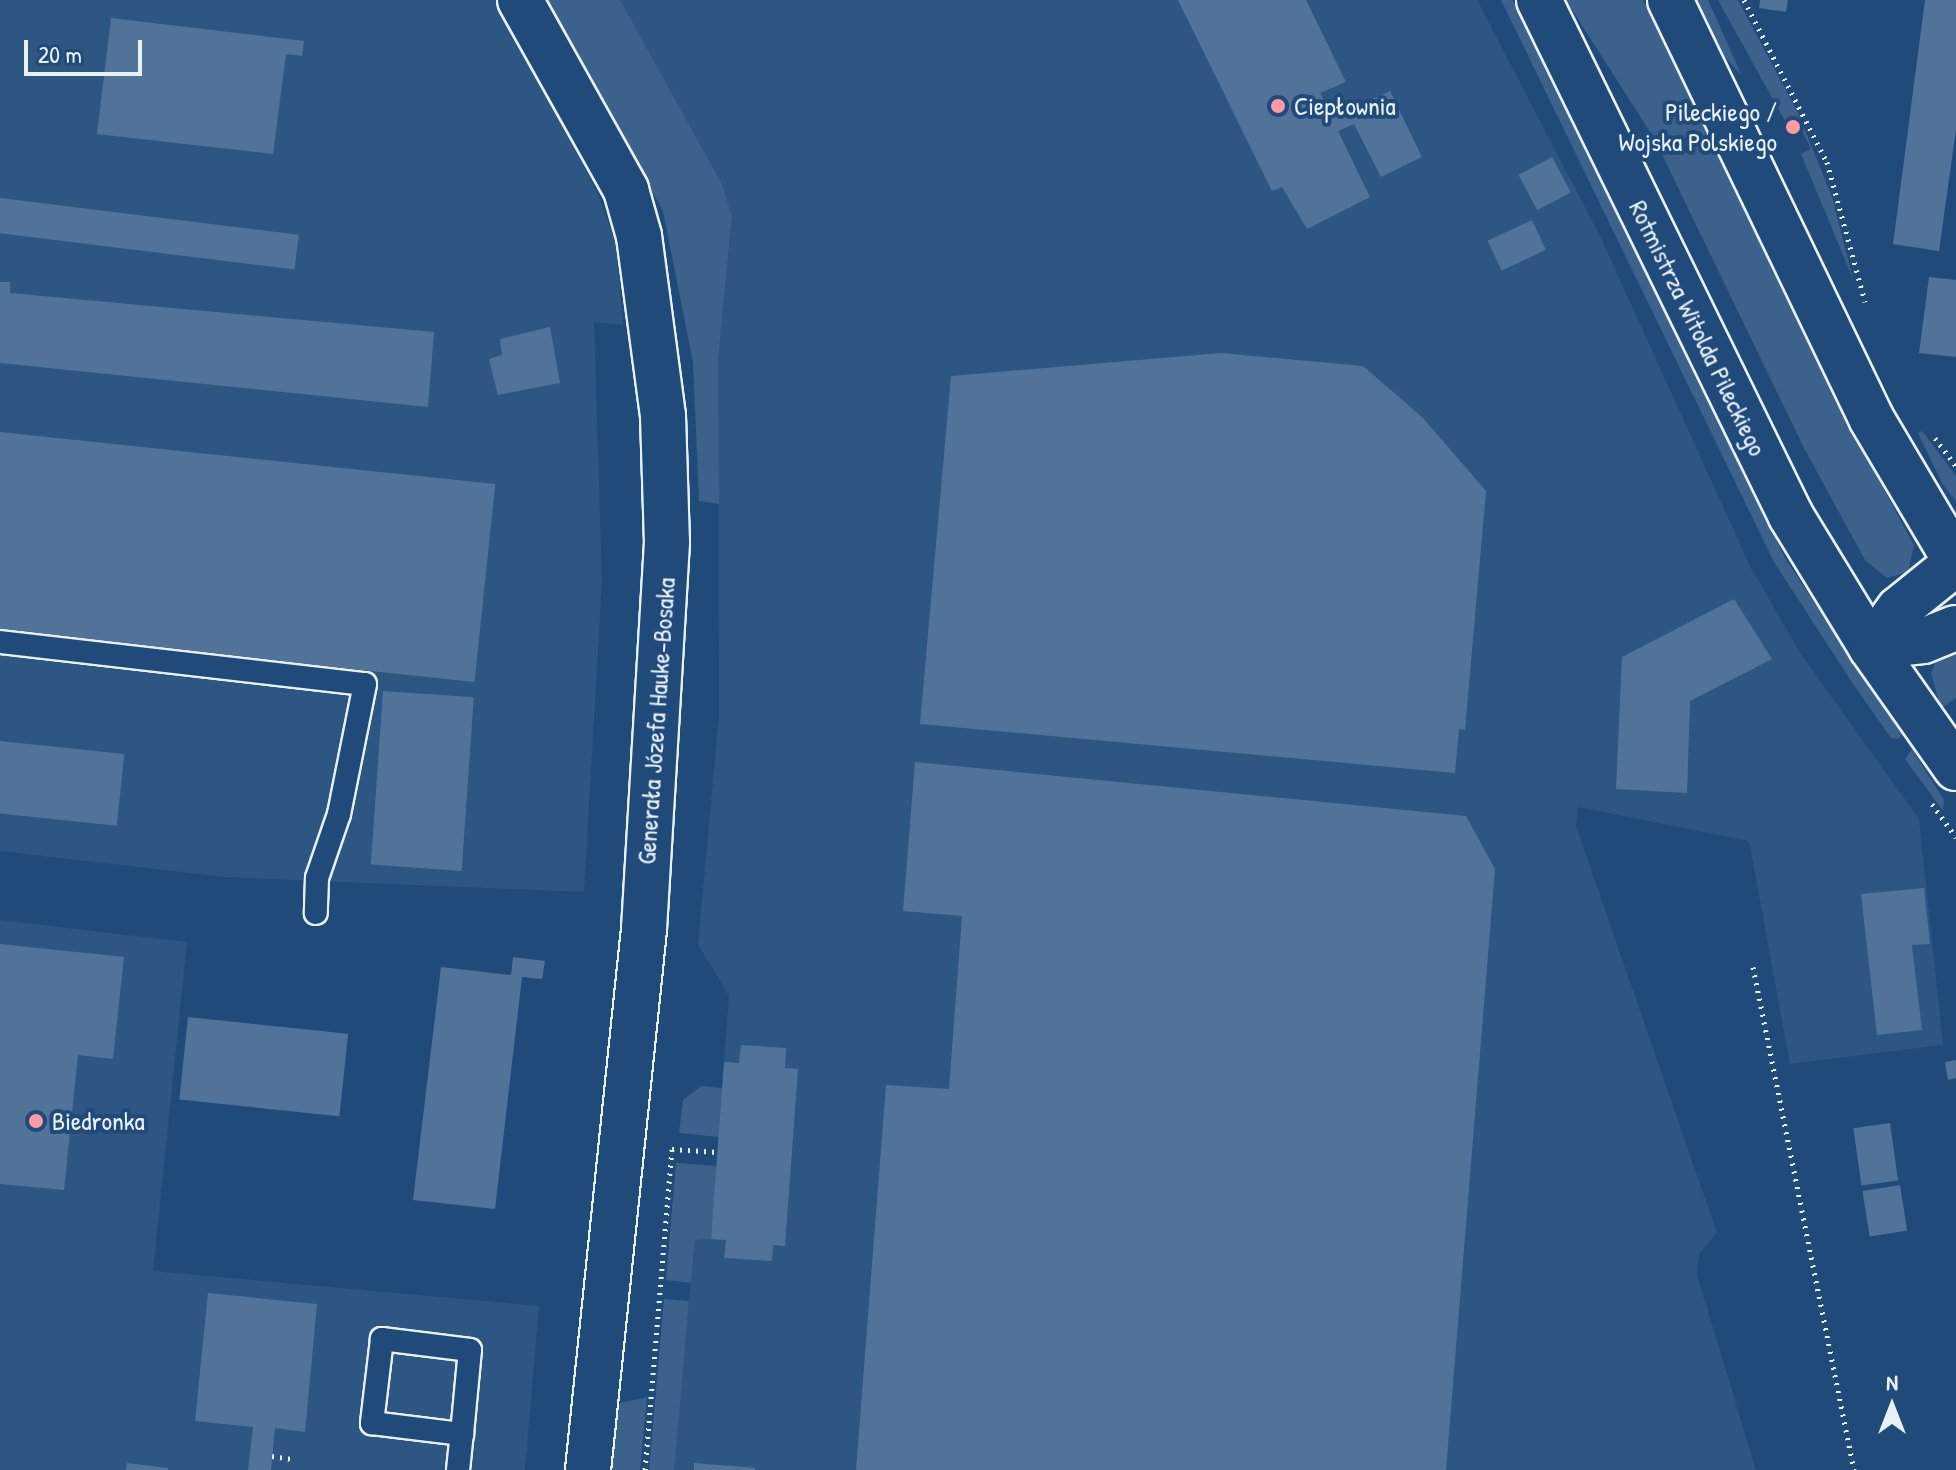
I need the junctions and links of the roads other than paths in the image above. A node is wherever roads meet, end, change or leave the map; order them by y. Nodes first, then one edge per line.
1 (520, 0) edge
2 (1539, 0) edge
3 (1670, 0) edge
4 (1956, 562) edge
5 (1956, 628) edge
6 (0, 642) edge
7 (1871, 647) junction
8 (1956, 768) edge
9 (316, 913) dead end
10 (462, 1434) junction
11 (458, 1470) edge
12 (588, 1470) edge

1 - 12 street, Generała Józefa Hauke-Bosaka
2 - 7 street, Rotmistrza Witolda Pileckiego
3 - 4 street
4 - 7 street
5 - 7 street
6 - 9 lane
7 - 8 street, Rotmistrza Witolda Pileckiego
10 - 10 lane
10 - 11 lane

